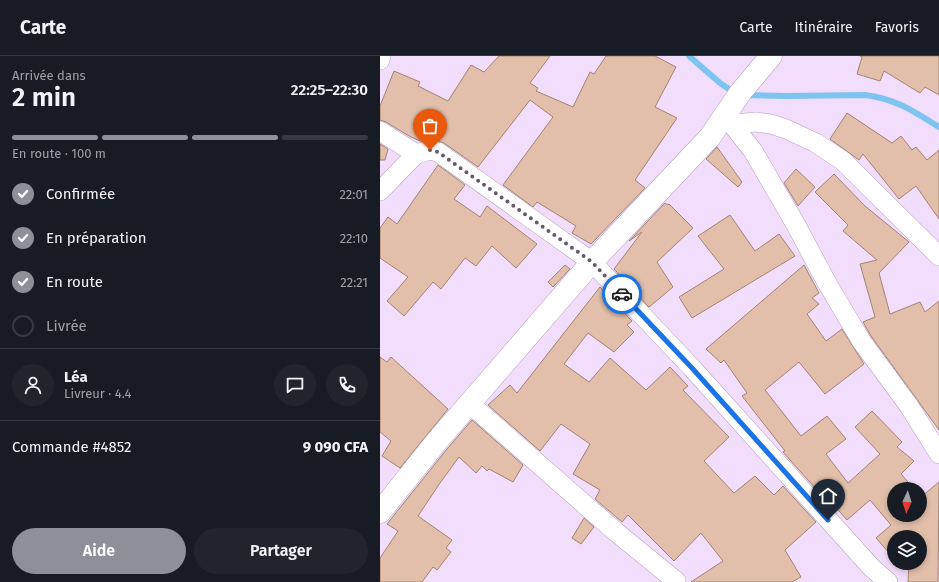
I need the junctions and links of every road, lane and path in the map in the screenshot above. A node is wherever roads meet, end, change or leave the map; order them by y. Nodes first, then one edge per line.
1 (381, 56) edge
2 (380, 60) edge
3 (766, 62) edge
4 (729, 119) junction
5 (380, 131) edge
6 (416, 154) junction
7 (380, 191) edge
8 (939, 256) edge
9 (592, 262) junction
10 (470, 403) junction
11 (939, 454) edge
12 (380, 512) edge
13 (676, 581) edge
14 (888, 582) edge

1 - 2 street
3 - 4 street
4 - 8 street
4 - 9 street
4 - 11 street
5 - 6 street
6 - 7 street
6 - 9 street
9 - 10 street
9 - 14 street
10 - 12 street
10 - 13 street

